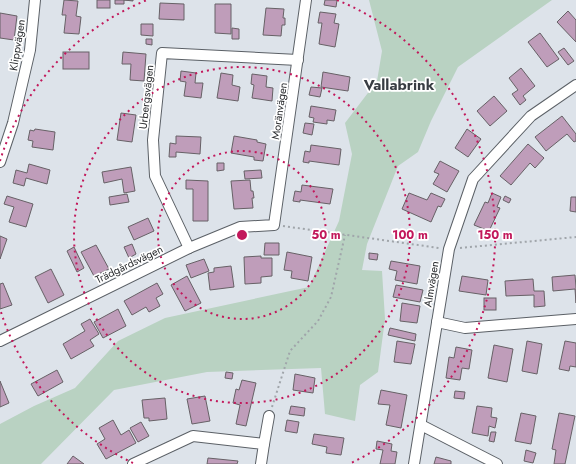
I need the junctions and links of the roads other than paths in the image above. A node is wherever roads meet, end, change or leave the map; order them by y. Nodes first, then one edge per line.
1 (35, 0) edge
2 (306, 0) edge
3 (298, 60) junction
4 (576, 85) edge
5 (0, 162) edge
6 (274, 225) joint
7 (189, 248) junction
8 (576, 319) edge
9 (437, 322) junction
10 (0, 341) edge
11 (269, 416) road end
12 (421, 425) junction
13 (264, 444) junction
14 (133, 464) edge
15 (260, 464) edge
16 (414, 464) edge
17 (498, 464) edge

1 - 5 street, Klippvägen
2 - 3 street, Moränvägen
3 - 6 street, Moränvägen
3 - 7 street, Urbergsvägen
4 - 9 street, Almvägen
6 - 7 street, Trädgårdsvägen
7 - 10 street, Trädgårdsvägen
8 - 9 street
9 - 12 street, Almvägen
11 - 13 street
12 - 16 street, Almvägen
12 - 17 street
13 - 14 street
13 - 15 street

